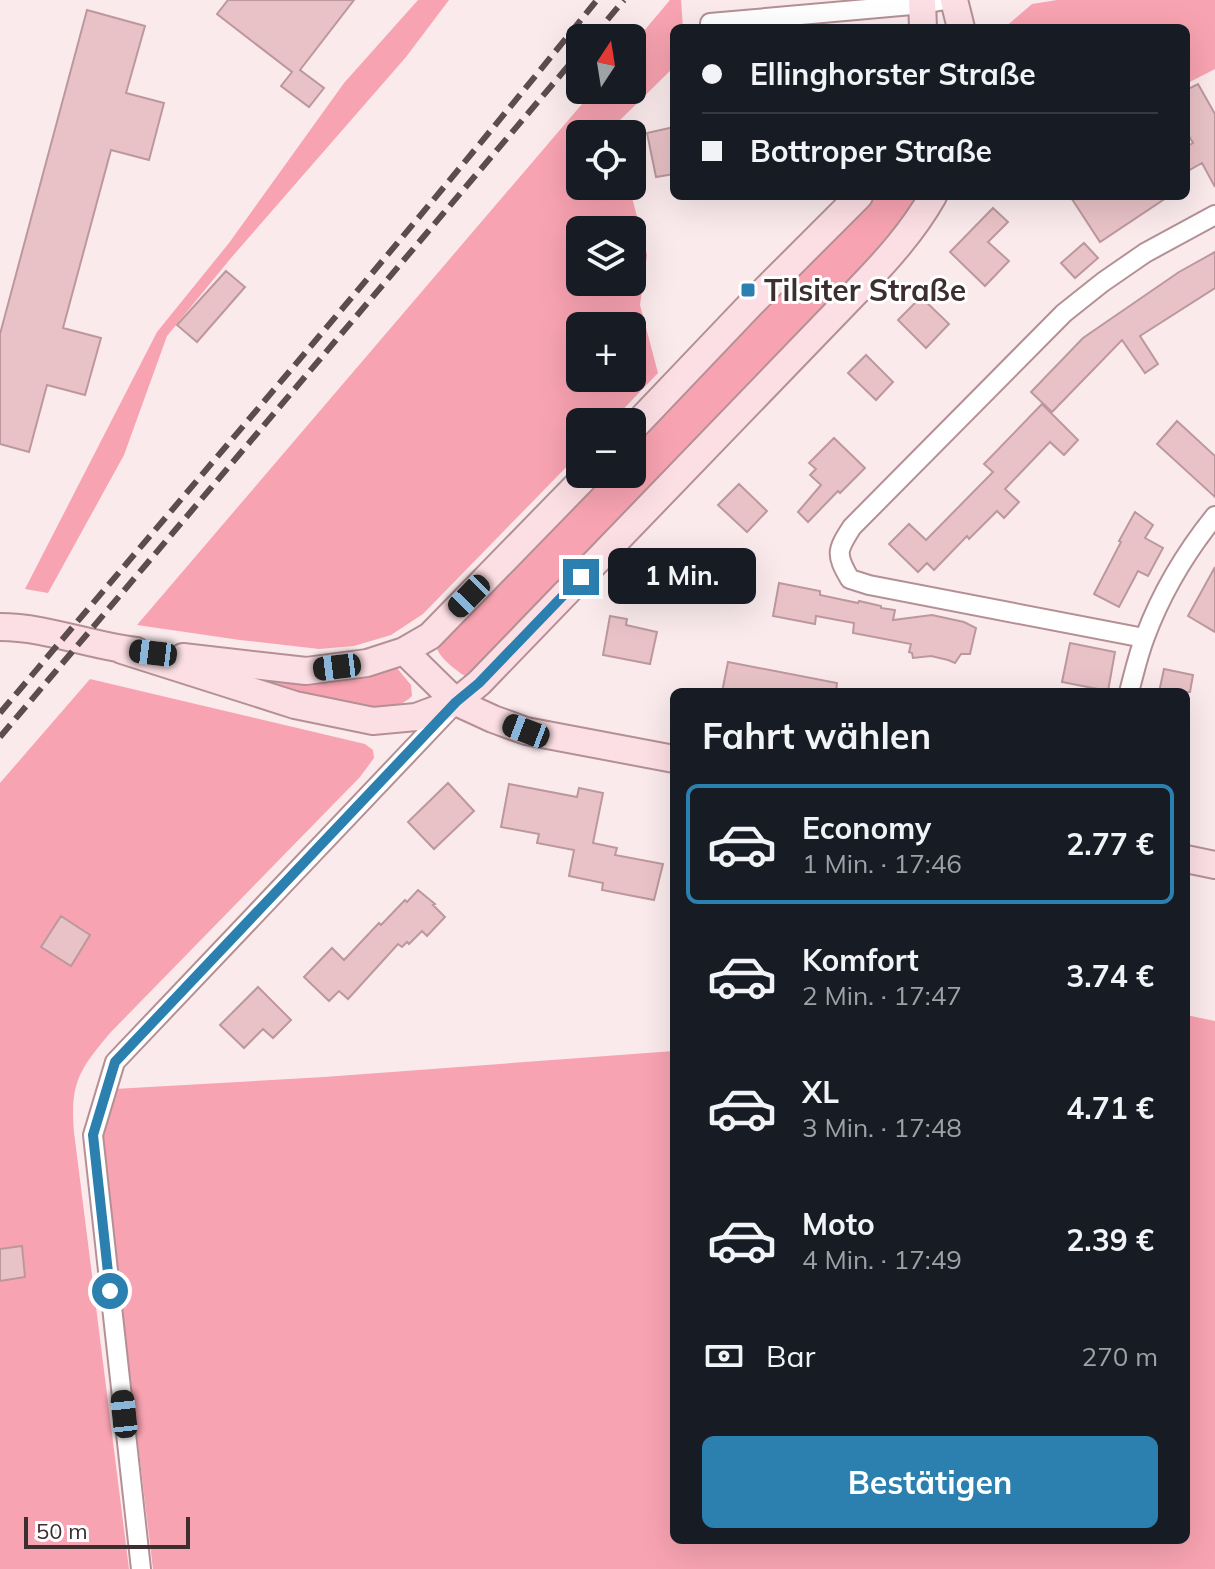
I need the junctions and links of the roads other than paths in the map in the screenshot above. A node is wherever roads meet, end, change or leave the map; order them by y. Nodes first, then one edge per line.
1 (954, 0) edge
2 (928, 8) edge
3 (710, 23) dead end
4 (960, 24) edge
5 (855, 200) edge
6 (931, 200) edge
7 (1215, 215) edge
8 (646, 414) edge
9 (574, 488) edge
10 (1215, 516) edge
11 (0, 627) edge
12 (1144, 638) junction
13 (122, 650) junction
14 (404, 651) junction
15 (1130, 688) edge
16 (456, 702) junction
17 (670, 758) edge
18 (1190, 860) edge
19 (1215, 865) edge
20 (141, 1569) edge

1 - 4 main road
2 - 3 street
5 - 8 main road
6 - 16 main road
7 - 12 street
9 - 14 main road
10 - 12 street
11 - 13 main road
12 - 15 street
13 - 14 main road
13 - 16 main road
14 - 16 main road
16 - 17 main road
16 - 20 street
18 - 19 main road

